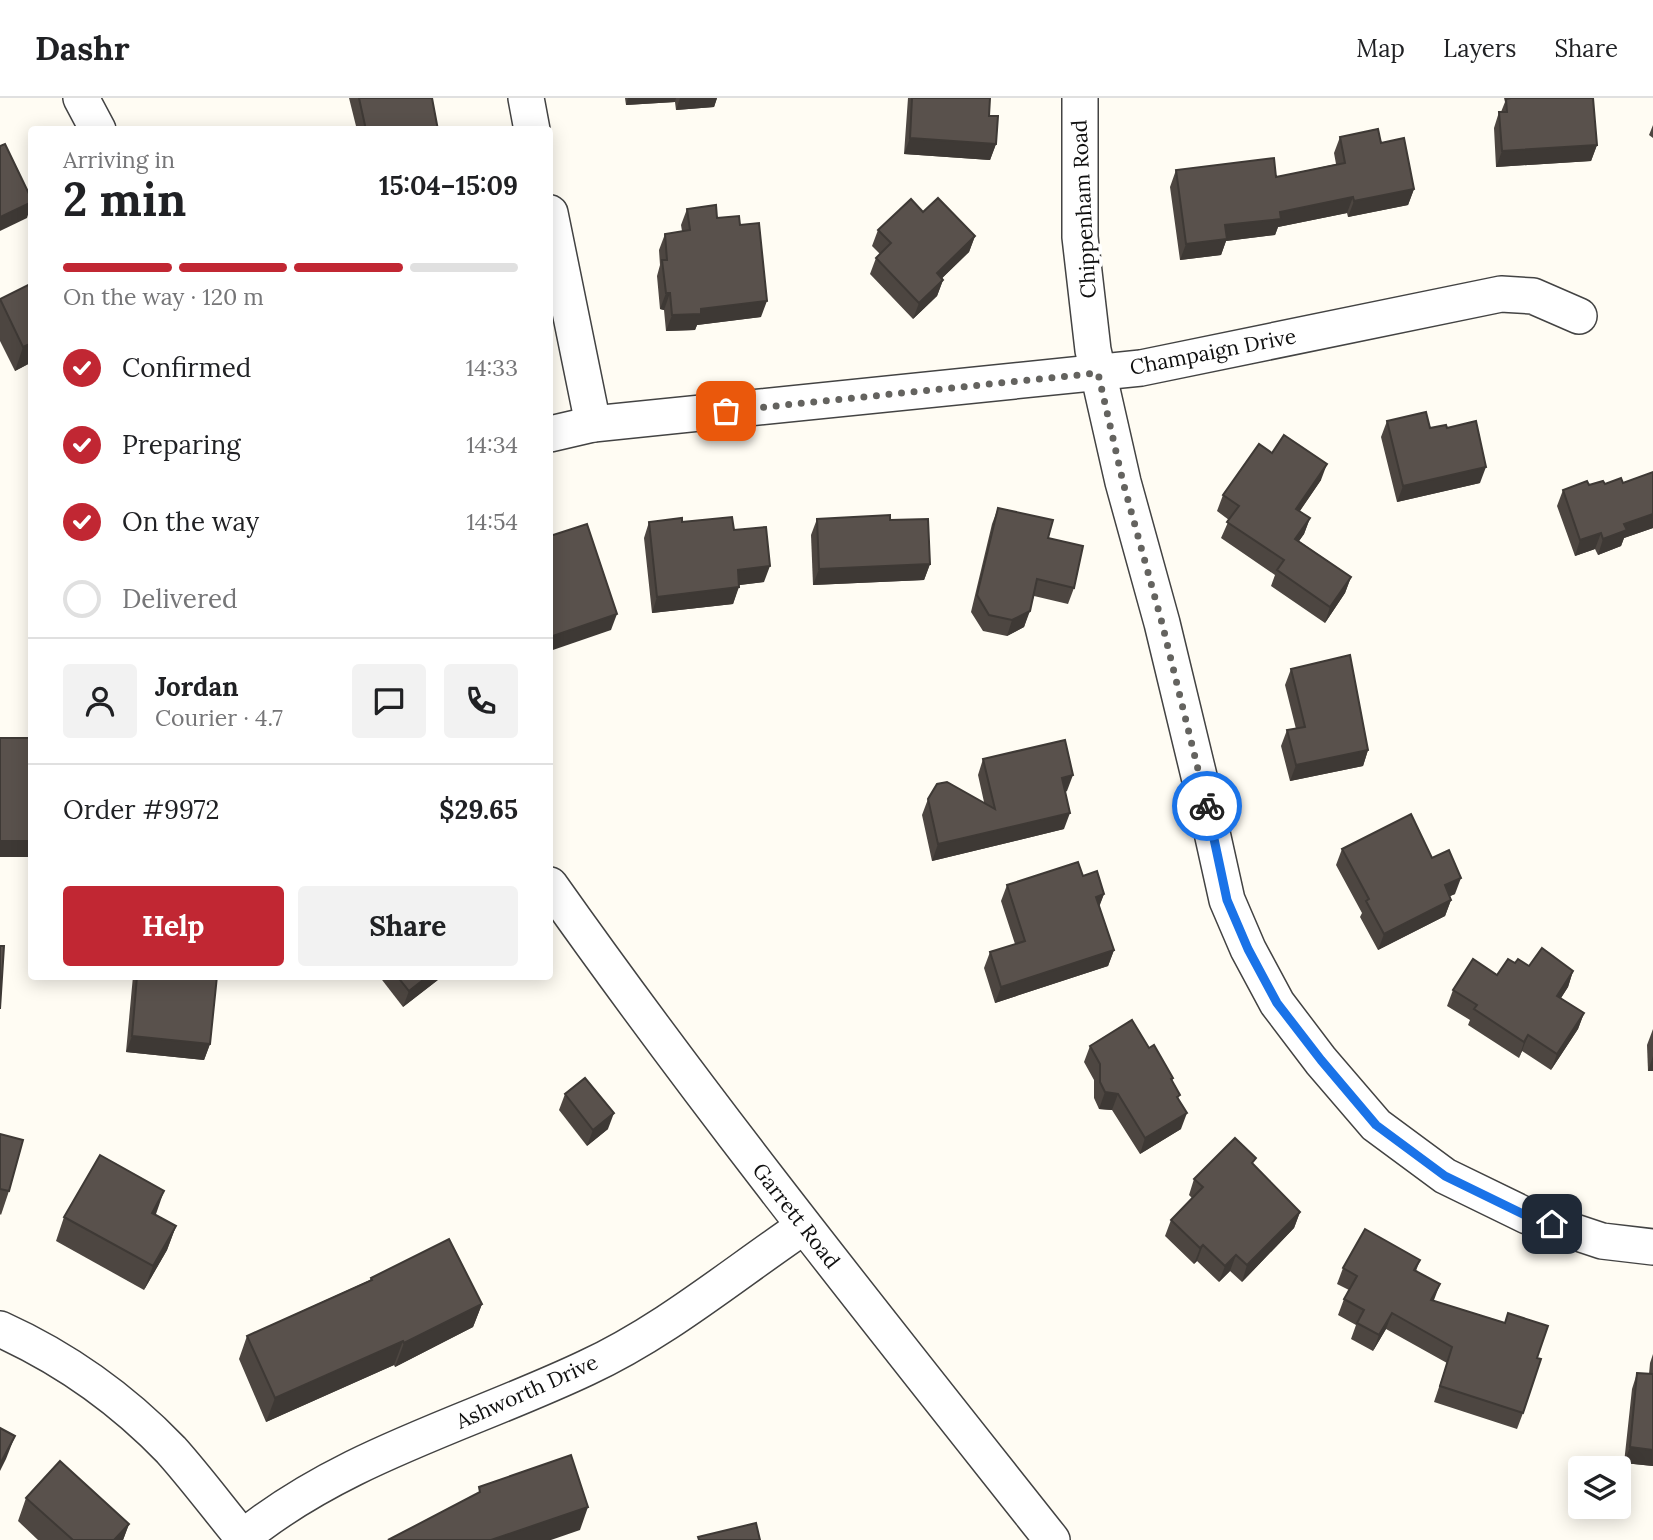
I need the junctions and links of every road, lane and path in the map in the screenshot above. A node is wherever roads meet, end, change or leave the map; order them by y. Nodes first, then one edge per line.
1 (81, 98) edge
2 (526, 98) edge
3 (1080, 98) edge
4 (96, 126) edge
5 (531, 126) edge
6 (553, 228) edge
7 (1579, 316) dead end
8 (1098, 373) junction
9 (593, 424) junction
10 (553, 433) edge
11 (553, 890) edge
12 (803, 1227) junction
13 (1653, 1247) edge
14 (0, 1329) edge
15 (242, 1539) edge
16 (1052, 1540) edge

1 - 4 street
2 - 5 street
3 - 8 street, Chippenham Road
6 - 9 street
7 - 8 street, Champaign Drive
8 - 9 street, Champaign Drive
8 - 13 street, Chippenham Road
9 - 10 street, Champaign Drive
11 - 12 street, Garrett Road
12 - 15 street, Ashworth Drive
12 - 16 street, Garrett Road
14 - 15 street

